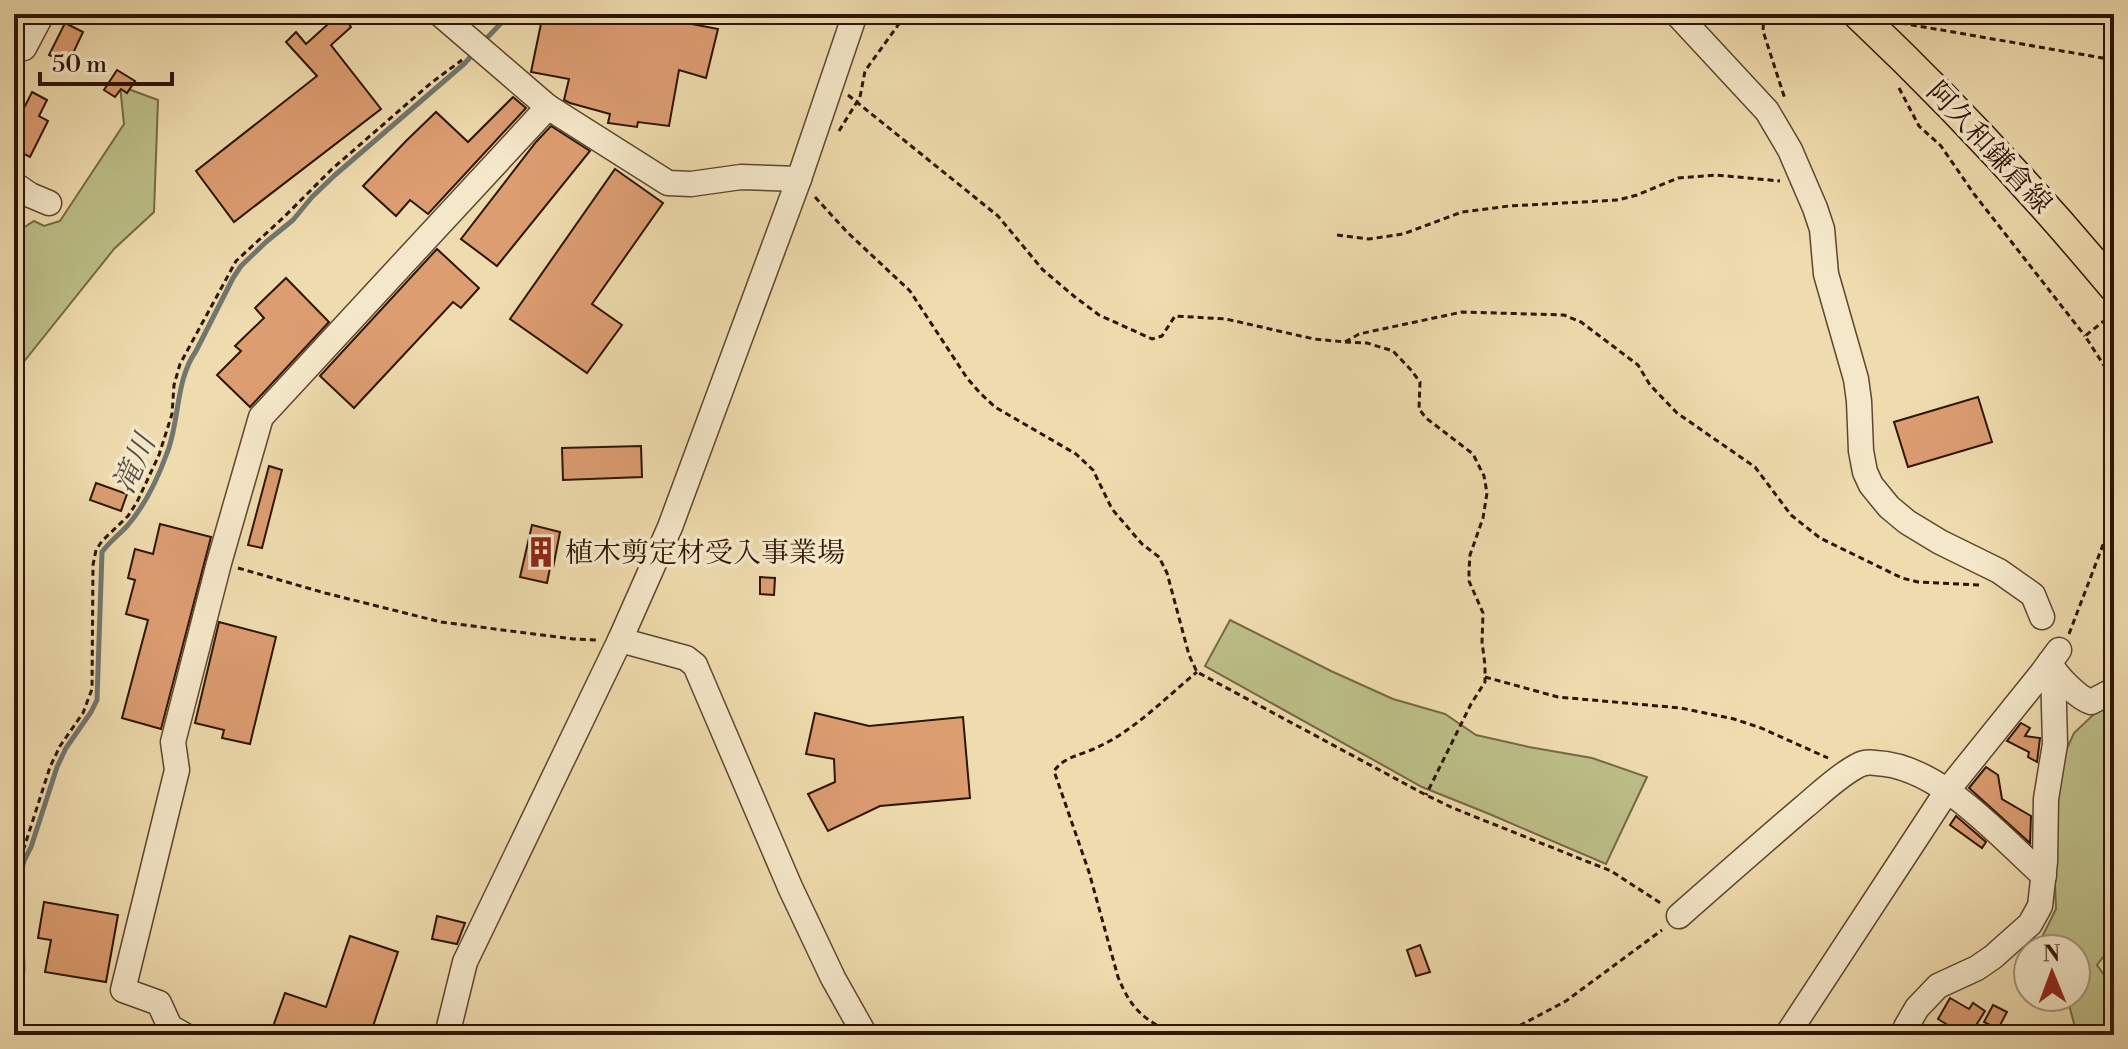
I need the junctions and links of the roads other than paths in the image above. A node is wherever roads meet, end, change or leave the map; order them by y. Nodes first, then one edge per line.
1 (42, 14) edge
2 (440, 14) edge
3 (855, 14) edge
4 (1677, 14) edge
5 (1858, 14) edge
6 (1895, 30) edge
7 (14, 43) edge
8 (548, 107) junction
9 (799, 179) junction
10 (14, 184) edge
11 (49, 203) dead end
12 (2114, 256) edge
13 (2114, 287) edge
14 (2042, 617) dead end
15 (620, 640) junction
16 (2054, 660) junction
17 (2114, 690) edge
18 (1947, 791) junction
19 (2044, 876) junction
20 (1679, 916) road end
21 (184, 1035) edge
22 (447, 1035) edge
23 (865, 1035) edge
24 (1787, 1035) edge
25 (1908, 1035) edge

1 - 7 street
2 - 8 street
3 - 9 street
4 - 14 street
5 - 6 main road, 阿久和鎌倉線
6 - 12 main road, 阿久和鎌倉線
6 - 13 main road, 阿久和鎌倉線
8 - 9 street
8 - 21 street
9 - 15 street
10 - 11 street
15 - 22 street
15 - 23 street
16 - 17 street
16 - 18 street
16 - 19 street
18 - 19 street
18 - 20 street
18 - 24 street
19 - 25 street

